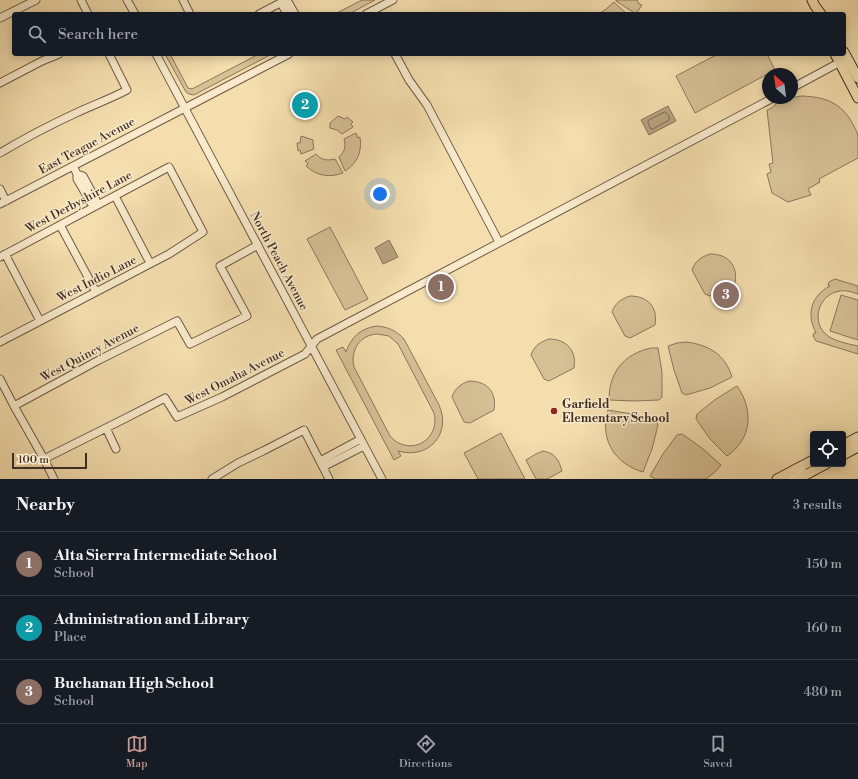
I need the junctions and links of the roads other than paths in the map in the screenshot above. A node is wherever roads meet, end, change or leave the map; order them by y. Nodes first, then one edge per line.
1 (36, 0) edge
2 (81, 0) edge
3 (127, 0) edge
4 (183, 0) edge
5 (393, 0) edge
6 (806, 0) edge
7 (812, 0) edge
8 (817, 0) edge
9 (285, 1) edge
10 (377, 11) edge
11 (87, 12) edge
12 (134, 12) edge
13 (189, 12) edge
14 (263, 12) edge
15 (288, 12) edge
16 (293, 12) edge
17 (813, 12) edge
18 (820, 12) edge
19 (821, 12) edge
20 (0, 18) edge
21 (55, 56) edge
22 (110, 56) edge
23 (157, 56) edge
24 (285, 56) edge
25 (397, 56) edge
26 (844, 58) edge
27 (858, 78) edge
28 (0, 83) edge
29 (798, 85) edge
30 (858, 98) edge
31 (762, 103) edge
32 (185, 108) junction
33 (0, 153) edge
34 (73, 166) junction
35 (0, 189) edge
36 (115, 196) junction
37 (3, 203) edge
38 (95, 206) junction
39 (60, 225) junction
40 (203, 232) joint
41 (500, 242) junction
42 (258, 245) junction
43 (3, 255) edge
44 (150, 264) junction
45 (96, 292) junction
46 (40, 320) junction
47 (0, 342) edge
48 (311, 346) junction
49 (0, 379) edge
50 (14, 406) junction
51 (106, 428) junction
52 (858, 438) edge
53 (363, 442) junction
54 (846, 444) edge
55 (858, 447) edge
56 (846, 448) edge
57 (116, 449) dead end
58 (846, 453) edge
59 (44, 459) junction
60 (810, 462) edge
61 (321, 464) junction
62 (812, 467) edge
63 (820, 467) edge
64 (54, 479) edge
65 (212, 479) edge
66 (329, 479) edge
67 (382, 479) edge
68 (777, 479) edge
69 (791, 479) edge
70 (798, 479) edge

1 - 20 street
2 - 11 street
3 - 12 street
4 - 13 street
5 - 10 street
6 - 17 main road
7 - 18 main road
8 - 19 main road
9 - 14 street
9 - 15 street
9 - 16 street
21 - 28 street
22 - 33 street
23 - 32 street, North Peach Avenue
24 - 32 street, East Teague Avenue
25 - 41 street
26 - 27 main road
26 - 29 street
26 - 30 main road
31 - 41 street
32 - 34 street, East Teague Avenue
32 - 42 street, North Peach Avenue
34 - 37 street, East Teague Avenue
34 - 38 street
35 - 37 street
36 - 38 street, West Derbyshire Lane
36 - 40 street, West Derbyshire Lane
36 - 44 street
38 - 39 street, West Derbyshire Lane
39 - 43 street, West Derbyshire Lane
39 - 45 street
40 - 44 street, West Indio Lane
41 - 48 street
42 - 48 street, North Peach Avenue
42 - 50 street, West Quincy Avenue
43 - 46 street
44 - 45 street, West Indio Lane
45 - 46 street, West Indio Lane
46 - 47 street, West Indio Lane
48 - 51 street, West Omaha Avenue
48 - 53 street, North Peach Avenue
49 - 50 street
50 - 59 street
51 - 57 street
51 - 59 street, West Omaha Avenue
52 - 54 main road
52 - 56 street
53 - 61 street
53 - 67 street, North Peach Avenue
55 - 58 main road
59 - 64 street
60 - 68 main road
61 - 65 street
61 - 66 street
62 - 69 street
63 - 70 main road

